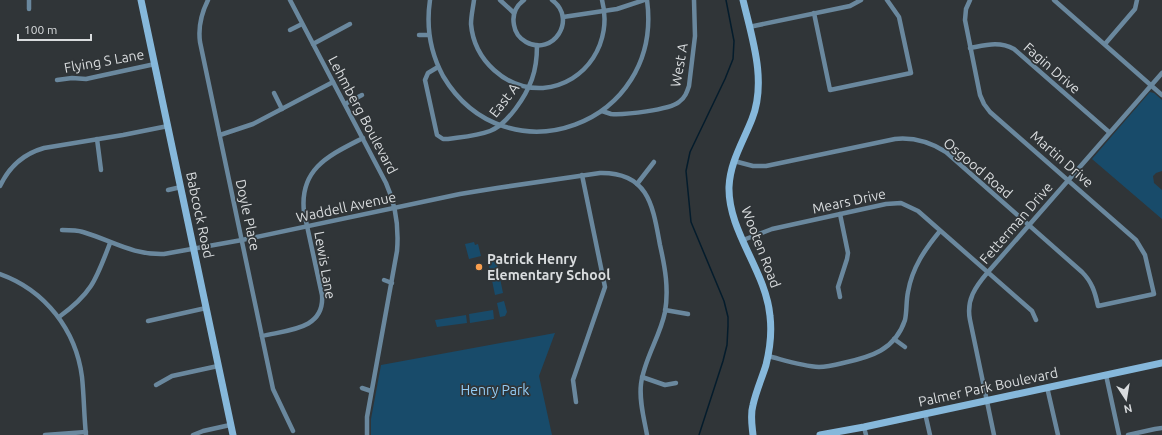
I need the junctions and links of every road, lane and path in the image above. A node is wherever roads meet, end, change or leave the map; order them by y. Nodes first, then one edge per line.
1 (29, 0) edge
2 (141, 0) edge
3 (208, 0) edge
4 (290, 0) edge
5 (430, 0) edge
6 (474, 0) edge
7 (500, 0) edge
8 (522, 0) edge
9 (552, 0) edge
10 (602, 0) edge
11 (644, 0) edge
12 (647, 0) edge
13 (694, 0) edge
14 (743, 0) edge
15 (862, 0) edge
16 (886, 0) edge
17 (970, 0) edge
18 (1054, 0) edge
19 (1137, 0) edge
20 (29, 9) dead end
21 (605, 11) junction
22 (514, 13) junction
23 (814, 13) junction
24 (563, 17) junction
25 (302, 24) junction
26 (350, 24) dead end
27 (749, 27) junction
28 (290, 30) dead end
29 (419, 35) dead end
30 (429, 35) junction
31 (313, 44) junction
32 (1105, 44) junction
33 (538, 45) junction
34 (970, 48) junction
35 (155, 64) junction
36 (438, 67) junction
37 (1162, 73) edge
38 (57, 80) dead end
39 (333, 82) junction
40 (1151, 85) junction
41 (529, 87) junction
42 (274, 93) dead end
43 (362, 95) dead end
44 (1162, 95) edge
45 (345, 104) junction
46 (282, 109) junction
47 (602, 111) junction
48 (502, 125) junction
49 (168, 126) junction
50 (1109, 132) junction
51 (220, 135) junction
52 (363, 138) junction
53 (97, 140) junction
54 (734, 161) junction
55 (654, 162) dead end
56 (101, 170) dead end
57 (582, 175) junction
58 (1069, 180) junction
59 (637, 184) junction
60 (0, 186) edge
61 (181, 187) junction
62 (168, 190) dead end
63 (395, 208) junction
64 (840, 214) junction
65 (1029, 225) junction
66 (307, 226) junction
67 (62, 230) dead end
68 (940, 231) junction
69 (242, 240) junction
70 (743, 240) junction
71 (110, 243) junction
72 (194, 249) junction
73 (988, 272) junction
74 (0, 274) edge
75 (384, 280) dead end
76 (392, 283) junction
77 (840, 297) dead end
78 (1118, 301) joint
79 (206, 308) junction
80 (665, 310) junction
81 (688, 314) dead end
82 (59, 317) junction
83 (1036, 320) dead end
84 (148, 321) dead end
85 (262, 336) junction
86 (894, 339) junction
87 (905, 347) dead end
88 (768, 356) junction
89 (1162, 363) edge
90 (218, 366) junction
91 (1106, 375) junction
92 (642, 377) junction
93 (676, 383) dead end
94 (156, 385) dead end
95 (1047, 387) junction
96 (362, 388) dead end
97 (371, 391) junction
98 (987, 401) junction
99 (576, 402) dead end
100 (925, 413) junction
101 (230, 425) junction
102 (864, 427) junction
103 (1162, 428) edge
104 (293, 431) dead end
105 (86, 433) edge
106 (45, 435) edge
107 (193, 435) edge
108 (233, 435) edge
109 (367, 435) edge
110 (647, 435) edge
111 (753, 435) edge
112 (820, 435) edge
113 (866, 435) edge
114 (930, 435) edge
115 (994, 435) edge
116 (1058, 435) edge
117 (1119, 435) edge
118 (1128, 435) edge

1 - 20 street
2 - 35 street, Babcock Road
3 - 51 street, Doyle Place
4 - 25 street, Lehmberg Boulevard
5 - 30 street
6 - 41 street
7 - 22 street
8 - 22 street
9 - 24 street
10 - 21 street
11 - 21 street
12 - 47 street
13 - 47 street, West A
14 - 27 street, Wooten Road
15 - 23 street
16 - 23 street
17 - 34 street, Martin Drive
18 - 32 street
19 - 32 street
21 - 24 street
21 - 41 street
22 - 33 street
23 - 27 street
24 - 33 street
25 - 28 street
25 - 31 street, Lehmberg Boulevard
26 - 31 street
27 - 54 street, Wooten Road
29 - 30 street
30 - 36 street
31 - 39 street, Lehmberg Boulevard
32 - 40 street
33 - 41 street, East A
34 - 50 street, Fagin Drive
34 - 58 street, Martin Drive
35 - 38 street, Flying S Lane
35 - 49 street, Babcock Road
36 - 48 street
36 - 48 street, East A
37 - 40 street, Fetterman Drive
39 - 45 street, Lehmberg Boulevard
39 - 46 street
40 - 44 street
40 - 50 street, Fetterman Drive
41 - 48 street, East A
42 - 46 street
43 - 45 street
45 - 52 street, Lehmberg Boulevard
46 - 51 street
47 - 48 street
49 - 53 street
49 - 61 street, Babcock Road
50 - 58 street, Fetterman Drive
51 - 69 street, Doyle Place
52 - 63 street, Lehmberg Boulevard
52 - 66 street, Lewis Lane
53 - 56 street
53 - 60 street
54 - 65 street, Osgood Road
54 - 70 street, Wooten Road
55 - 59 street
57 - 59 street, Waddell Avenue
57 - 63 street, Waddell Avenue
57 - 99 street
58 - 65 street, Fetterman Drive
58 - 78 street, Martin Drive
59 - 80 street
61 - 62 street
61 - 72 street, Babcock Road
63 - 66 street, Waddell Avenue
63 - 76 street, Lehmberg Boulevard
64 - 68 street, Mears Drive
64 - 70 street, Mears Drive
64 - 77 street
65 - 73 street, Fetterman Drive
65 - 78 street, Osgood Road
66 - 69 street, Waddell Avenue
66 - 85 street, Lewis Lane
67 - 71 street, Waddell Avenue
68 - 73 street, Mears Drive
68 - 86 street
69 - 72 street, Waddell Avenue
69 - 85 street, Doyle Place
70 - 88 street, Wooten Road
71 - 72 street, Waddell Avenue
71 - 82 street
72 - 79 street, Babcock Road
73 - 83 street, Mears Drive
73 - 98 street, Fetterman Drive
74 - 82 street
75 - 76 street
76 - 97 street, Lehmberg Boulevard
79 - 84 street
79 - 90 street, Babcock Road
80 - 81 street
80 - 92 street
82 - 105 street
85 - 104 street, Doyle Place
86 - 87 street
86 - 88 street
88 - 111 street, Wooten Road
89 - 91 street, Palmer Park Boulevard
90 - 94 street
90 - 101 street, Babcock Road
91 - 95 street, Palmer Park Boulevard
91 - 117 street
92 - 93 street
92 - 110 street
95 - 98 street, Palmer Park Boulevard
95 - 116 street
96 - 97 street
97 - 109 street, Lehmberg Boulevard
98 - 100 street, Palmer Park Boulevard
98 - 115 street, Fetterman Drive
100 - 102 street, Palmer Park Boulevard
100 - 114 street
101 - 107 street
101 - 108 street, Babcock Road
102 - 112 street, Palmer Park Boulevard
102 - 113 street
103 - 118 street
105 - 106 street

